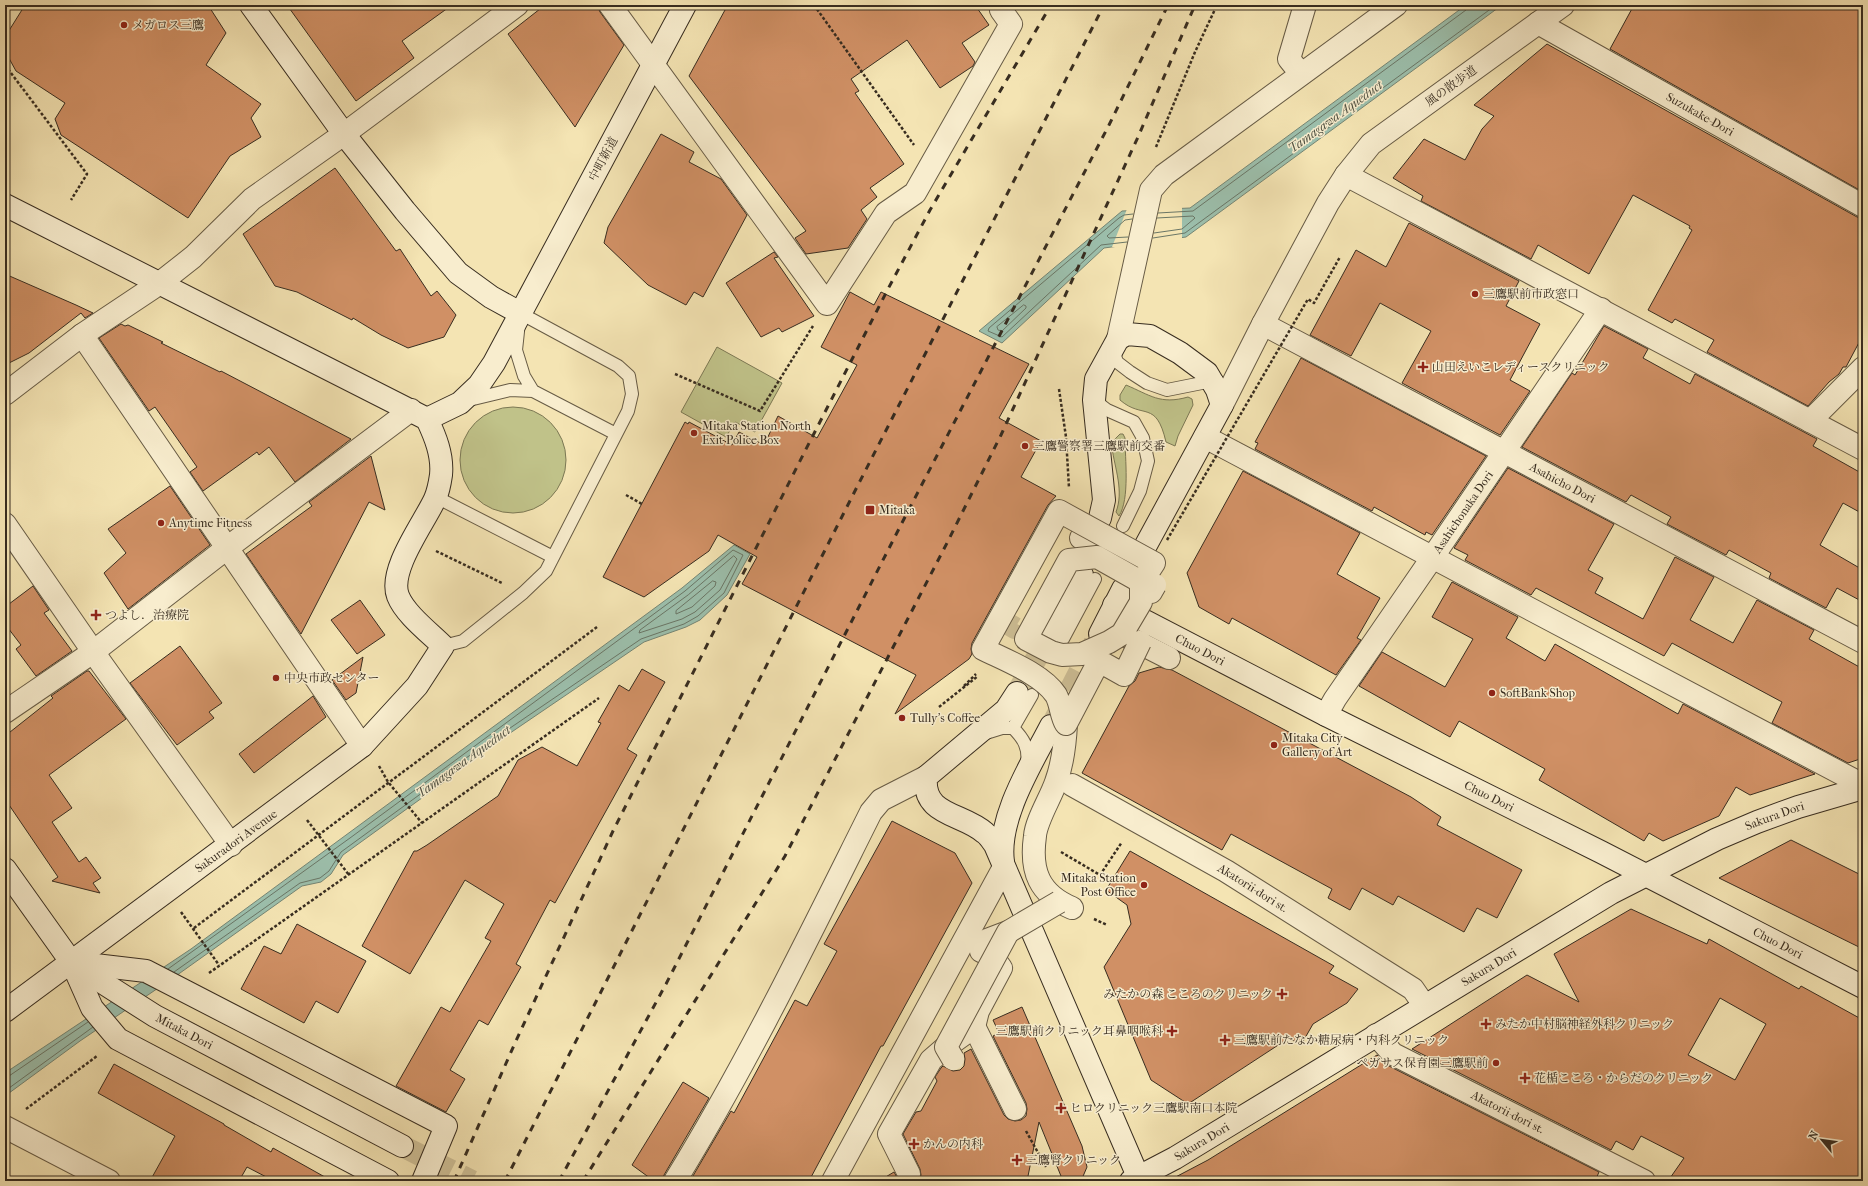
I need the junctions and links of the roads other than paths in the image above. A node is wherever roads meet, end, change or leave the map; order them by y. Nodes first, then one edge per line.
1 (251, 5) edge
2 (517, 5) edge
3 (610, 5) edge
4 (685, 5) edge
5 (1305, 5) edge
6 (1396, 5) edge
7 (1563, 5) edge
8 (1000, 7) edge
9 (1538, 23) junction
10 (654, 64) junction
11 (1301, 74) junction
12 (344, 134) junction
13 (1346, 175) junction
14 (5, 205) edge
15 (1863, 206) edge
16 (160, 283) junction
17 (1601, 309) junction
18 (520, 313) junction
19 (1263, 324) junction
20 (82, 335) junction
21 (1115, 344) junction
22 (1863, 368) edge
23 (1236, 377) junction
24 (1212, 381) junction
25 (533, 391) junction
26 (5, 394) edge
27 (1094, 400) junction
28 (460, 403) junction
29 (1222, 405) junction
30 (419, 415) junction
31 (1810, 421) junction
32 (616, 434) junction
33 (1204, 437) junction
34 (1863, 448) edge
35 (1504, 450) junction
36 (436, 497) junction
37 (1100, 518) dead end
38 (5, 524) edge
39 (1123, 526) dead end
40 (1081, 538) dead end
41 (227, 548) junction
42 (553, 557) junction
43 (1432, 558) junction
44 (1089, 577) dead end
45 (1140, 578) junction
46 (1100, 634) tunnel mouth
47 (1131, 638) junction
48 (1054, 642) junction
49 (1863, 642) edge
50 (986, 644) junction
51 (443, 646) junction
52 (94, 652) junction
53 (1169, 658) dead end
54 (1092, 674) junction
55 (1025, 694) joint
56 (1081, 696) junction
57 (5, 712) edge
58 (1326, 715) junction
59 (1059, 725) junction
60 (1013, 728) junction
61 (975, 736) junction
62 (362, 746) junction
63 (926, 778) junction
64 (1024, 778) junction
65 (1863, 784) edge
66 (1072, 785) dead end
67 (1863, 788) edge
68 (1007, 825) junction
69 (985, 832) junction
70 (231, 845) junction
71 (1004, 867) junction
72 (5, 869) edge
73 (1647, 876) junction
74 (72, 963) junction
75 (1863, 987) edge
76 (1424, 1005) junction
77 (5, 1011) edge
78 (972, 1012) junction
79 (1376, 1035) junction
80 (1015, 1109) road end
81 (5, 1127) edge
82 (402, 1146) tunnel mouth
83 (909, 1174) dead end
84 (1136, 1180) edge
85 (109, 1181) edge
86 (388, 1181) edge
87 (423, 1181) edge
88 (675, 1181) edge
89 (833, 1181) edge
90 (1644, 1181) edge

1 - 12 street
2 - 12 street
3 - 10 street
4 - 10 street, 中町新道
5 - 11 street
6 - 11 street
7 - 9 street, 風の散歩道
8 - 10 street
9 - 13 street, 風の散歩道
9 - 15 street, Suzukake-Dori
10 - 18 street, 中町新道
11 - 21 street
12 - 16 street
12 - 18 street
13 - 17 street
13 - 19 street, 風の散歩道
14 - 16 street
16 - 20 street
16 - 30 street
17 - 31 street
17 - 35 street, Asahichonaka Dori
18 - 25 lane
18 - 28 street, 中町新道
18 - 32 lane
19 - 23 street, 風の散歩道
19 - 35 street, Asahicho Dori
20 - 26 street
20 - 41 street
21 - 24 street
21 - 24 lane
21 - 27 street
22 - 31 street
23 - 24 lane
23 - 29 street, 風の散歩道
24 - 29 street
25 - 28 lane
25 - 32 lane
27 - 37 street
27 - 39 lane
28 - 30 street, 中町新道
29 - 33 street, 風の散歩道
30 - 36 street
30 - 41 street, 中町新道
31 - 34 street
32 - 42 lane
33 - 43 street
33 - 45 street, 風の散歩道
35 - 43 street, Asahichonaka Dori
35 - 49 street, Asahicho Dori
36 - 42 lane
36 - 51 street
38 - 52 street
40 - 45 street
41 - 52 street, 中町新道
41 - 62 street
42 - 51 lane
43 - 58 street, Asahichonaka Dori
43 - 65 street
44 - 48 street
45 - 46 street, 風の散歩道
45 - 47 street, bridge
45 - 48 street, bridge
45 - 50 street, bridge
45 - 58 street, Chuo Dori
47 - 48 street, bridge
47 - 53 street
47 - 54 street, bridge
48 - 54 street, bridge
50 - 56 street
50 - 59 street, bridge
51 - 62 street, Sakuradori Avenue
52 - 57 street, 中町新道
52 - 70 street
54 - 56 street, bridge
55 - 60 lane
55 - 61 street
56 - 59 street, bridge
58 - 73 street, Chuo Dori
59 - 64 street
59 - 78 street, bridge
60 - 61 lane
60 - 64 lane
61 - 63 street
62 - 70 street, Sakuradori Avenue
63 - 69 street
63 - 88 street
64 - 68 street
66 - 76 street, Akatorii-dori st.
67 - 73 street, Sakura Dori
68 - 69 street
68 - 71 street
69 - 71 street
70 - 74 street, Sakuradori Avenue
71 - 84 street
71 - 89 street
72 - 74 street, Mitaka Dori
73 - 75 street, Chuo Dori
73 - 76 street, Sakura Dori
74 - 77 street, Sakuradori Avenue
74 - 82 street, Mitaka Dori
74 - 86 street
74 - 87 street
76 - 79 street, Sakura Dori
78 - 80 street
78 - 83 street, bridge
79 - 84 street, Sakura Dori
79 - 90 street, Akatorii-dori st.
81 - 85 street

